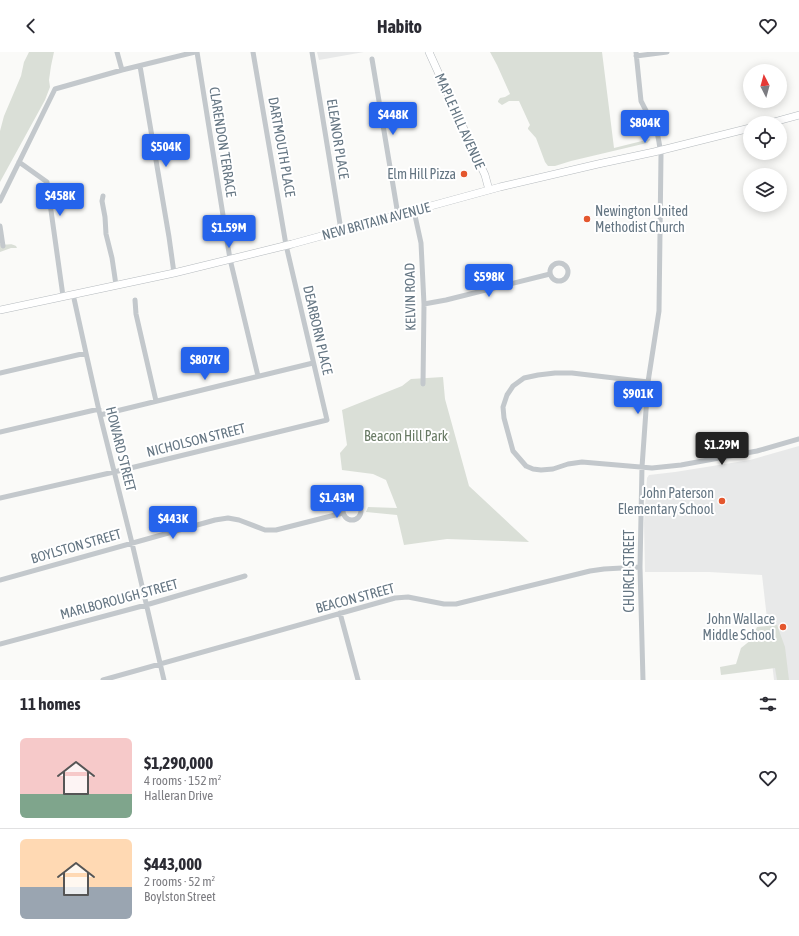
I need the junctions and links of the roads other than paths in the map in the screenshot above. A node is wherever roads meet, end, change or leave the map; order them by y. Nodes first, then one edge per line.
1 (117, 52) edge
2 (196, 52) edge
3 (254, 52) edge
4 (312, 52) edge
5 (429, 52) edge
6 (667, 52) edge
7 (636, 54) edge
8 (372, 59) dead end
9 (140, 66) junction
10 (122, 70) junction
11 (799, 115) edge
12 (787, 118) edge
13 (743, 130) edge
14 (660, 150) junction
15 (18, 162) junction
16 (489, 190) junction
17 (103, 196) dead end
18 (0, 201) edge
19 (414, 211) junction
20 (398, 215) junction
21 (0, 226) edge
22 (341, 230) junction
23 (286, 245) junction
24 (3, 246) dead end
25 (230, 259) junction
26 (174, 273) junction
27 (550, 274) dead end
28 (116, 285) junction
29 (73, 294) junction
30 (63, 296) junction
31 (135, 300) dead end
32 (424, 304) junction
33 (0, 310) edge
34 (86, 353) junction
35 (313, 362) junction
36 (0, 374) edge
37 (258, 376) junction
38 (648, 382) junction
39 (423, 384) dead end
40 (156, 401) junction
41 (99, 409) junction
42 (100, 416) junction
43 (327, 420) joint
44 (0, 432) edge
45 (799, 439) edge
46 (642, 467) junction
47 (114, 472) junction
48 (0, 498) edge
49 (343, 513) dead end
50 (132, 543) junction
51 (640, 567) junction
52 (245, 576) dead end
53 (0, 580) edge
54 (146, 604) junction
55 (340, 613) junction
56 (0, 644) edge
57 (160, 664) junction
58 (103, 680) edge
59 (164, 680) edge
60 (358, 680) edge
61 (643, 680) edge

1 - 10 street
2 - 9 street
2 - 25 street, CLARENDON TERRACE
3 - 23 street, DARTMOUTH PLACE
4 - 22 street, ELEANOR PLACE
5 - 16 main road, MAPLE HILL AVENUE
6 - 7 street
7 - 14 street, CHURCH STREET
8 - 20 street
9 - 10 street
9 - 26 street
10 - 15 street
11 - 12 main road
13 - 14 main road, NEW BRITAIN AVENUE
14 - 16 main road, NEW BRITAIN AVENUE
14 - 38 street, CHURCH STREET
15 - 18 street
15 - 30 street
16 - 19 main road, NEW BRITAIN AVENUE
17 - 28 street
19 - 20 main road, NEW BRITAIN AVENUE
19 - 32 street, KELVIN ROAD
20 - 22 main road, NEW BRITAIN AVENUE
21 - 24 street
22 - 23 main road, NEW BRITAIN AVENUE
23 - 25 main road, NEW BRITAIN AVENUE
23 - 35 street, DEARBORN PLACE
25 - 26 main road, NEW BRITAIN AVENUE
25 - 37 street, CLARENDON TERRACE
26 - 28 main road, NEW BRITAIN AVENUE
27 - 32 street
28 - 29 main road, NEW BRITAIN AVENUE
29 - 30 main road, NEW BRITAIN AVENUE
29 - 34 street, HOWARD STREET
30 - 33 main road, NEW BRITAIN AVENUE
31 - 40 street
32 - 39 street, KELVIN ROAD
34 - 36 street
34 - 41 street, HOWARD STREET
35 - 37 street
35 - 43 street, DEARBORN PLACE
37 - 40 street
38 - 46 street, CHURCH STREET
38 - 46 street
40 - 42 street
41 - 42 street, HOWARD STREET
41 - 44 street
42 - 47 street, HOWARD STREET
43 - 47 street, NICHOLSON STREET
45 - 46 street
46 - 51 street, CHURCH STREET
47 - 48 street, NICHOLSON STREET
47 - 50 street, HOWARD STREET
49 - 50 street, BOYLSTON STREET
50 - 53 street, BOYLSTON STREET
50 - 54 street, HOWARD STREET
51 - 55 street, BEACON STREET
51 - 61 street, CHURCH STREET
52 - 54 street, MARLBOROUGH STREET
54 - 56 street, MARLBOROUGH STREET
54 - 57 street, HOWARD STREET
55 - 57 street, BEACON STREET
55 - 60 street
57 - 58 street, BEACON STREET
57 - 59 street, HOWARD STREET

